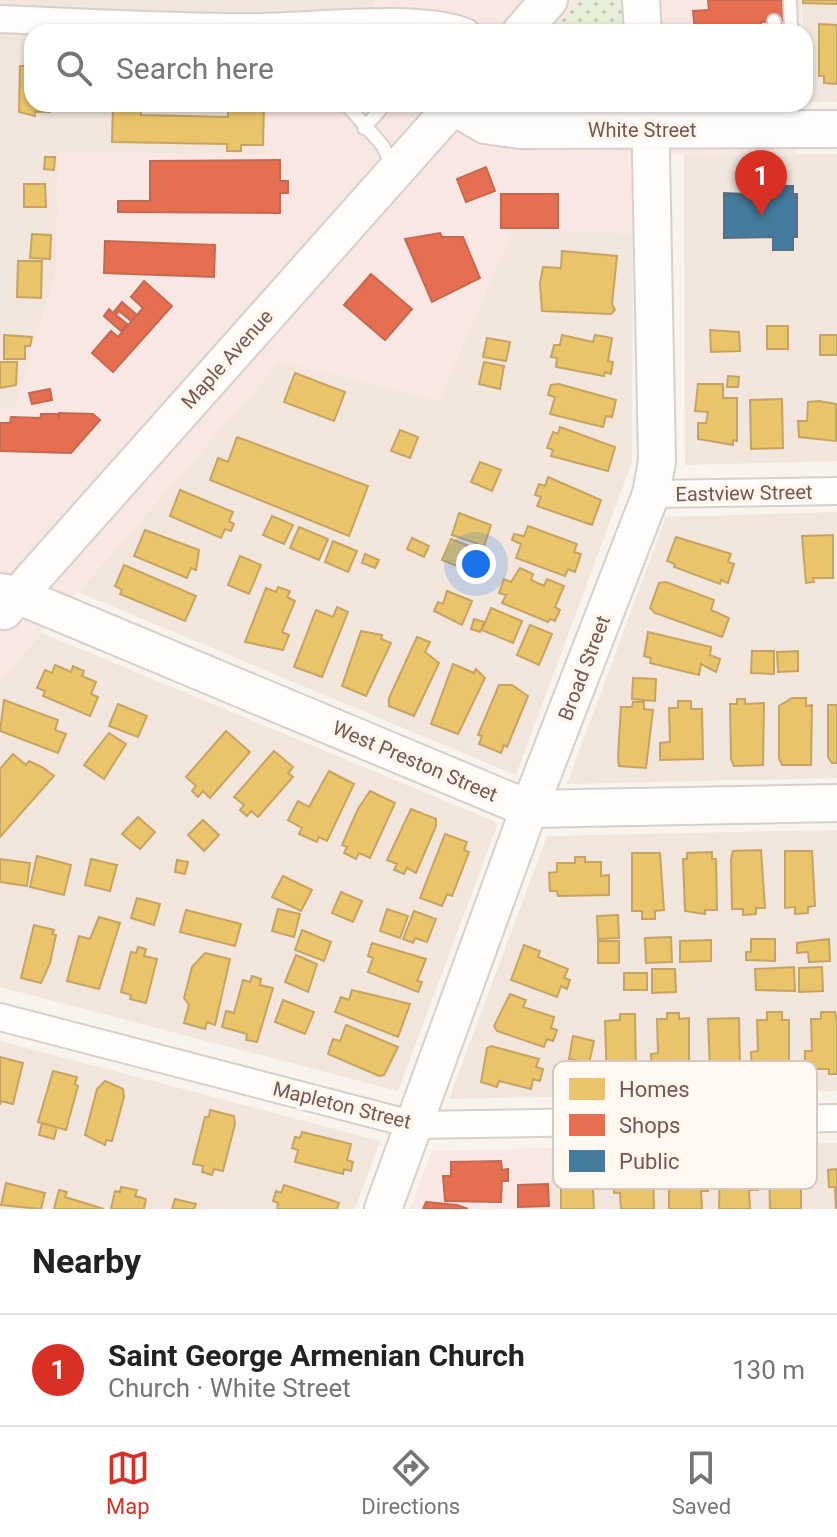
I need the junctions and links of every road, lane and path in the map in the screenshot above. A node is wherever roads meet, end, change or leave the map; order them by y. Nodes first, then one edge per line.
1 (549, 0) edge
2 (641, 0) edge
3 (790, 0) edge
4 (0, 19) edge
5 (162, 24) edge
6 (528, 24) edge
7 (642, 24) edge
8 (791, 24) edge
9 (356, 112) edge
10 (378, 112) edge
11 (447, 112) edge
12 (464, 112) edge
13 (651, 117) edge
14 (782, 117) edge
15 (364, 128) junction
16 (837, 129) edge
17 (394, 172) junction
18 (837, 491) edge
19 (651, 494) junction
20 (6, 601) edge
21 (837, 803) edge
22 (529, 809) junction
23 (0, 1017) edge
24 (817, 1118) edge
25 (837, 1118) edge
26 (553, 1123) edge
27 (415, 1125) junction
28 (383, 1209) edge

1 - 6 main road
2 - 7 main road
3 - 8 lane
4 - 5 street
9 - 15 lane
10 - 15 lane
11 - 17 main road, Maple Avenue
12 - 13 main road, White Street
13 - 14 main road, White Street
13 - 19 main road, Broad Street
14 - 16 main road, White Street
15 - 17 lane
17 - 20 main road, Maple Avenue
18 - 19 street, Eastview Street
19 - 22 main road, Broad Street
20 - 22 main road, West Preston Street
21 - 22 main road, West Preston Street
22 - 27 main road, Broad Street
23 - 27 street, Mapleton Street
24 - 25 street, Mapleton Street
26 - 27 street, Mapleton Street
27 - 28 main road, Broad Street

